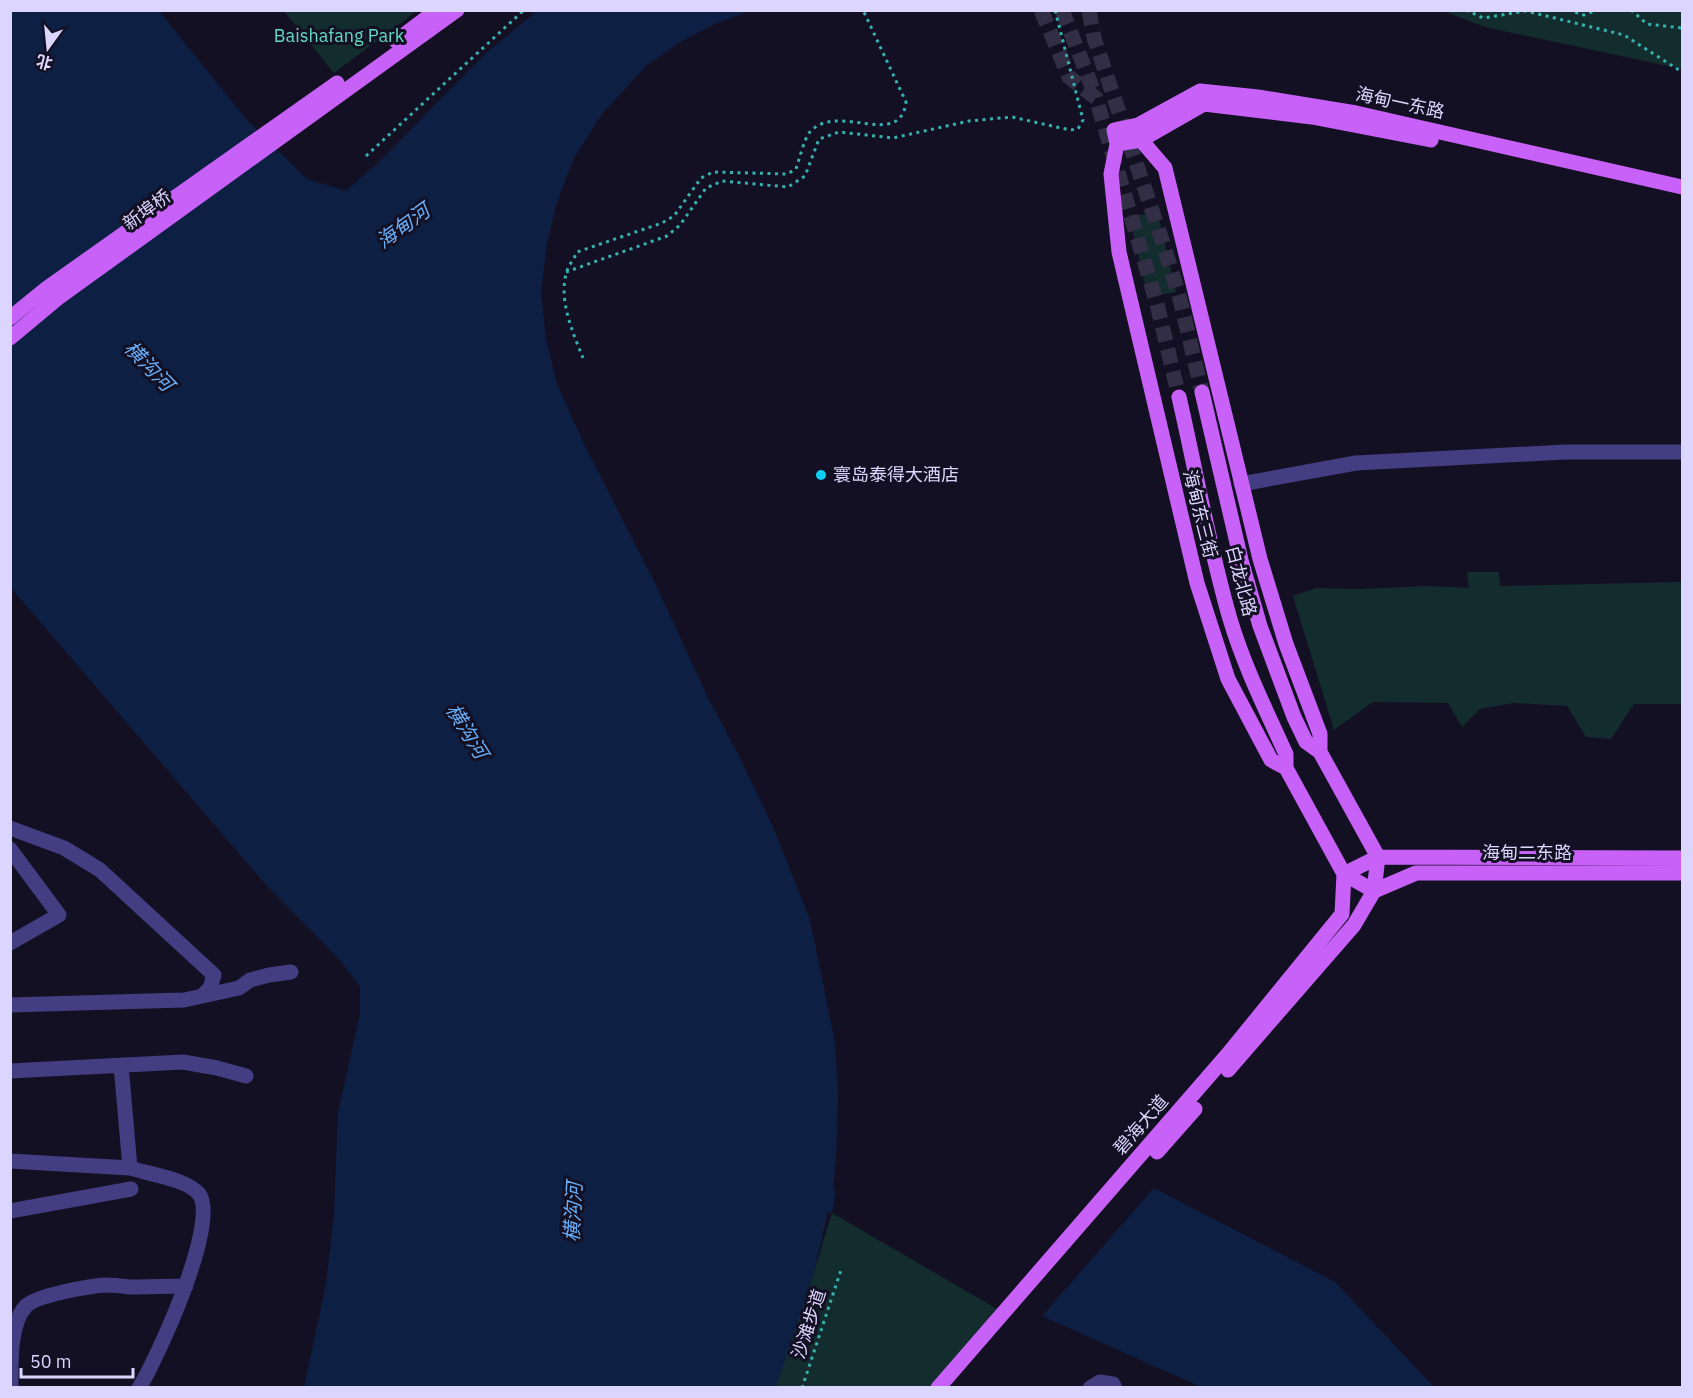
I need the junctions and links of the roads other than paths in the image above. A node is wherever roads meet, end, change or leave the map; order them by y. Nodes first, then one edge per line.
1 (437, 10) edge
2 (457, 10) edge
3 (304, 113) junction
4 (1140, 132) junction
5 (1115, 137) joint
6 (1683, 187) edge
7 (1683, 195) edge
8 (10, 318) edge
9 (10, 338) edge
10 (1202, 392) tunnel mouth
11 (1179, 397) tunnel mouth
12 (1683, 452) edge
13 (1241, 484) junction
14 (1320, 752) junction
15 (1286, 768) junction
16 (10, 828) edge
17 (10, 849) edge
18 (1378, 857) junction
19 (1683, 858) edge
20 (1683, 873) edge
21 (1344, 874) junction
22 (1374, 891) junction
23 (10, 943) edge
24 (291, 972) dead end
25 (204, 996) junction
26 (10, 1005) edge
27 (121, 1065) junction
28 (10, 1071) edge
29 (246, 1077) dead end
30 (10, 1161) edge
31 (130, 1168) junction
32 (131, 1189) dead end
33 (10, 1211) edge
34 (186, 1286) junction
35 (26, 1306) junction
36 (10, 1311) edge
37 (11, 1388) edge
38 (139, 1388) edge
39 (938, 1388) edge
40 (948, 1388) edge
41 (1090, 1388) edge
42 (1115, 1388) edge

1 - 3 main road
2 - 3 main road
3 - 8 main road, 新埠桥
3 - 9 main road, 新埠桥
4 - 5 main road, 海甸一东路
4 - 6 main road, 海甸一东路
4 - 7 main road, 海甸一东路
4 - 13 main road
5 - 15 main road, 海甸东三街
10 - 14 main road, 白龙北路
11 - 15 main road, 白龙北路
12 - 13 street
13 - 14 main road
14 - 18 main road
15 - 21 main road, 海甸东三街
16 - 25 street
17 - 23 street
18 - 19 main road, 海甸二东路
18 - 21 main road
18 - 22 main road
20 - 22 main road, 海甸二东路
21 - 22 main road
21 - 39 main road, 碧海大道
22 - 40 main road, 碧海大道
24 - 25 street
25 - 26 street
27 - 28 street
27 - 29 street
27 - 31 street
30 - 31 street
31 - 34 street
32 - 33 street
34 - 35 street
34 - 38 street
35 - 36 street
35 - 37 street
41 - 42 street

